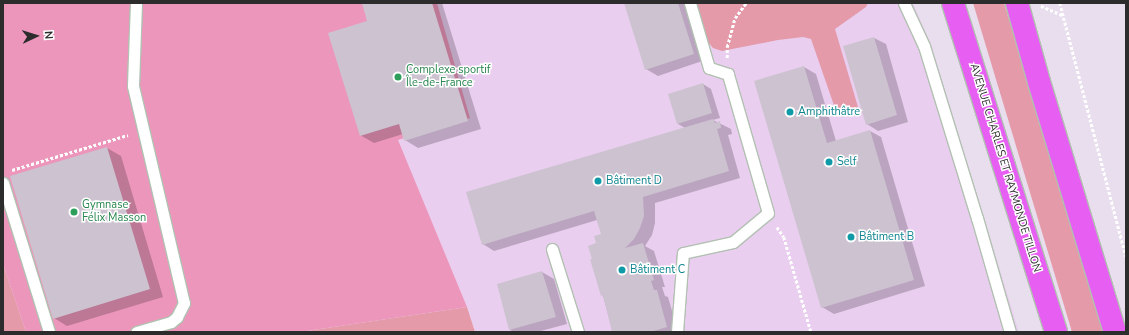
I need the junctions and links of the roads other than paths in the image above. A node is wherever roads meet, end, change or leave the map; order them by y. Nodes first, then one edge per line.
1 (136, 3) edge
2 (690, 3) edge
3 (904, 3) edge
4 (953, 3) edge
5 (1017, 3) edge
6 (3, 183) edge
7 (552, 249) dead end
8 (49, 332) edge
9 (136, 332) edge
10 (578, 332) edge
11 (677, 332) edge
12 (1010, 332) edge
13 (1056, 332) edge
14 (1115, 332) edge

1 - 9 lane
2 - 11 lane
3 - 12 lane
4 - 13 main road, AVENUE CHARLES ET RAYMONDE TILLON
5 - 14 main road
6 - 8 lane
7 - 10 lane

